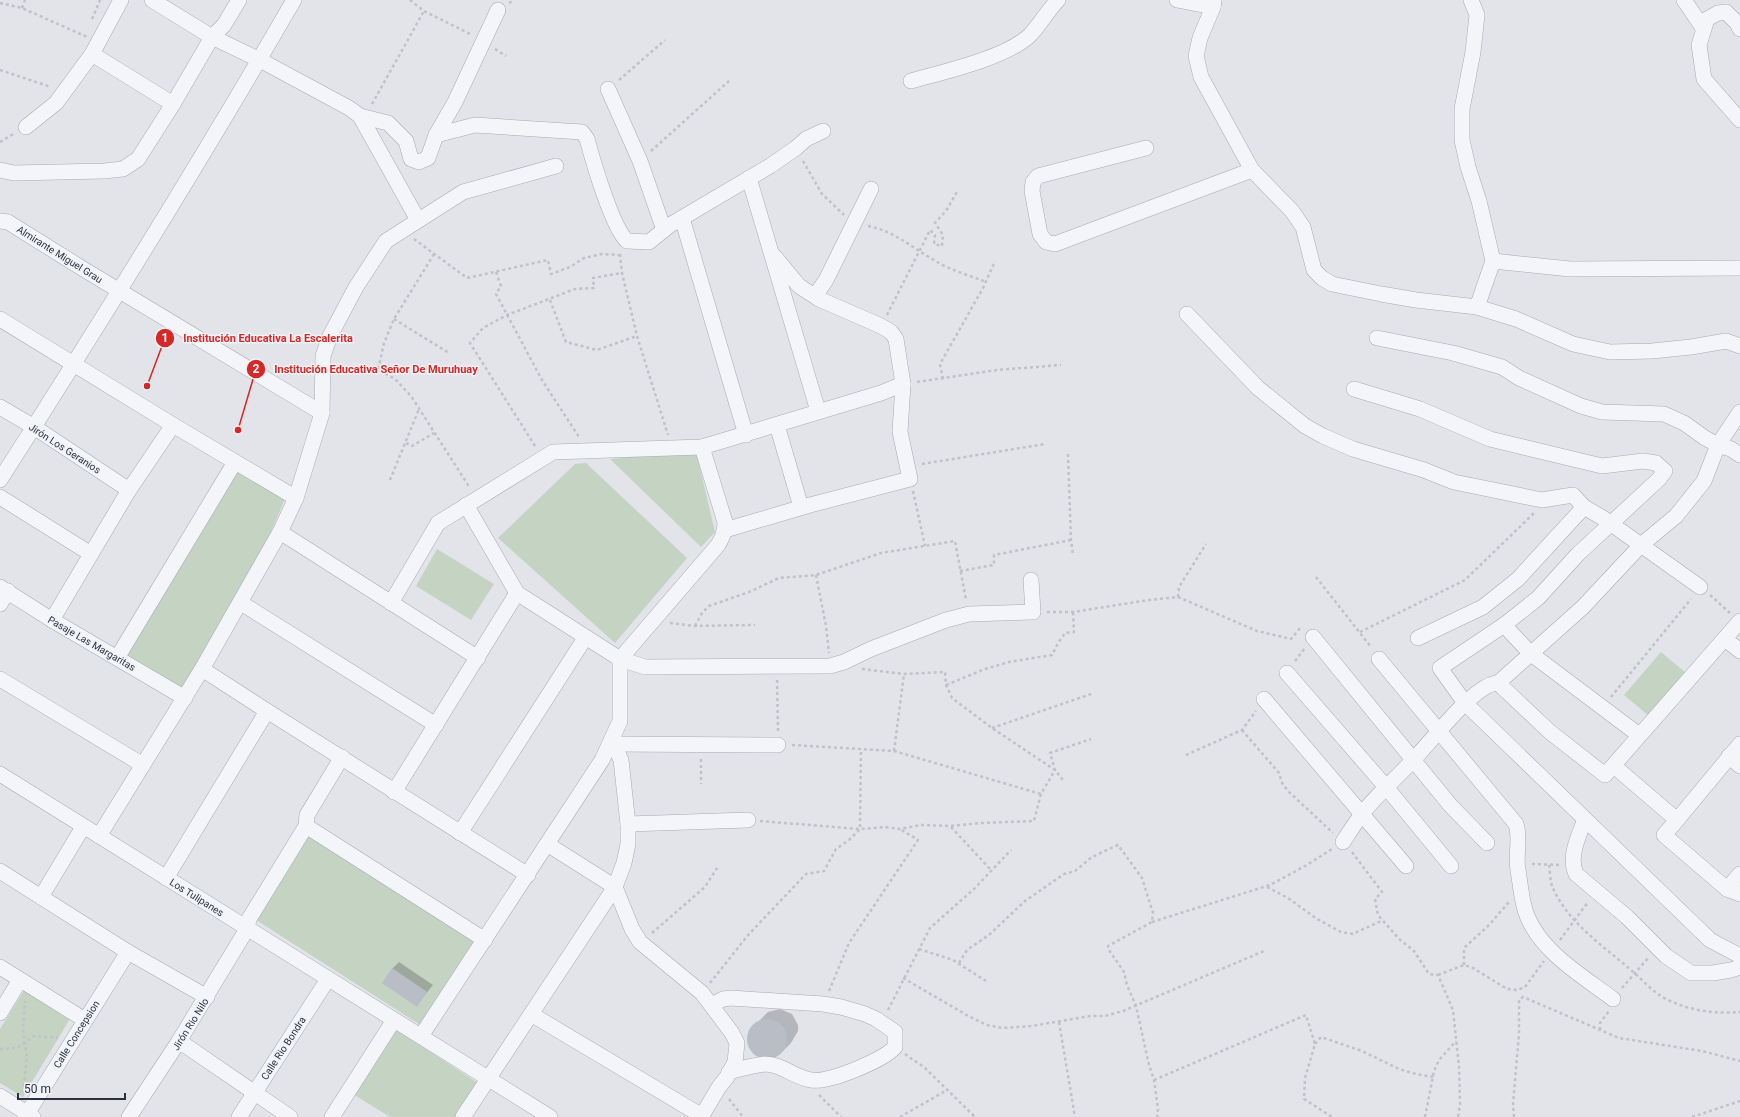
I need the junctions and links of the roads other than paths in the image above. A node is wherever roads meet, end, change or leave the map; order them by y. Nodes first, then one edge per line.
1 (121, 0) edge
2 (152, 0) edge
3 (239, 0) edge
4 (294, 0) edge
5 (1058, 0) edge
6 (1178, 0) edge
7 (1471, 0) edge
8 (1684, 0) edge
9 (1213, 3) edge
10 (498, 10) dead end
11 (1703, 28) junction
12 (1740, 29) edge
13 (212, 37) junction
14 (95, 48) junction
15 (260, 60) junction
16 (911, 81) dead end
17 (608, 89) road end
18 (173, 104) junction
19 (362, 116) junction
20 (1740, 120) edge
21 (26, 127) dead end
22 (822, 131) dead end
23 (436, 135) junction
24 (1146, 148) dead end
25 (556, 166) dead end
26 (0, 170) edge
27 (1252, 170) junction
28 (749, 178) junction
29 (871, 189) dead end
30 (682, 218) junction
31 (418, 220) junction
32 (0, 221) edge
33 (664, 230) junction
34 (771, 253) junction
35 (1492, 261) junction
36 (1740, 268) edge
37 (119, 291) junction
38 (819, 299) junction
39 (1477, 307) junction
40 (1187, 314) dead end
41 (0, 319) edge
42 (1377, 338) dead end
43 (1740, 346) edge
44 (74, 363) junction
45 (903, 384) junction
46 (1354, 389) dead end
47 (0, 407) edge
48 (818, 411) junction
49 (1740, 412) edge
50 (322, 413) junction
51 (173, 425) junction
52 (777, 425) junction
53 (34, 427) junction
54 (746, 435) junction
55 (1718, 445) junction
56 (702, 447) junction
57 (1740, 455) edge
58 (235, 462) junction
59 (0, 480) edge
60 (129, 490) junction
61 (0, 496) edge
62 (296, 498) junction
63 (471, 501) junction
64 (1584, 507) junction
65 (801, 508) junction
66 (1610, 524) junction
67 (725, 530) junction
68 (280, 532) junction
69 (1641, 545) junction
70 (91, 554) junction
71 (1031, 580) dead end
72 (1700, 587) road end
73 (4, 589) edge
74 (517, 593) junction
75 (241, 603) junction
76 (0, 604) edge
77 (391, 604) junction
78 (52, 620) junction
79 (1740, 621) edge
80 (1504, 625) junction
81 (1314, 637) road end
82 (585, 638) junction
83 (1418, 638) dead end
84 (1725, 639) junction
85 (1740, 651) edge
86 (1530, 652) junction
87 (117, 658) junction
88 (478, 658) junction
89 (620, 659) junction
90 (1379, 659) road end
91 (202, 669) junction
92 (1287, 673) dead end
93 (0, 679) edge
94 (1498, 683) junction
95 (185, 698) junction
96 (1264, 700) dead end
97 (1465, 703) junction
98 (266, 711) junction
99 (436, 725) junction
100 (1439, 730) junction
101 (1639, 735) junction
102 (611, 744) junction
103 (1740, 744) edge
104 (778, 745) road end
105 (342, 758) junction
106 (1414, 760) junction
107 (1735, 761) edge
108 (143, 766) junction
109 (1614, 766) junction
110 (0, 774) edge
111 (1386, 787) junction
112 (394, 792) junction
113 (1362, 814) junction
114 (1585, 819) junction
115 (748, 820) road end
116 (1677, 820) junction
117 (628, 824) junction
118 (306, 826) junction
119 (83, 827) junction
120 (460, 833) junction
121 (99, 836) junction
122 (1343, 842) road end
123 (1487, 843) dead end
124 (547, 844) junction
125 (1406, 866) dead end
126 (1451, 866) dead end
127 (0, 872) edge
128 (1740, 874) edge
129 (528, 875) junction
130 (166, 878) junction
131 (615, 887) junction
132 (1733, 892) edge
133 (41, 897) junction
134 (248, 929) junction
135 (485, 940) junction
136 (128, 952) junction
137 (1740, 956) edge
138 (0, 967) edge
139 (1740, 967) edge
140 (328, 979) junction
141 (20, 980) junction
142 (207, 997) junction
143 (1613, 1000) road end
144 (712, 1005) junction
145 (0, 1013) edge
146 (531, 1014) junction
147 (85, 1020) junction
148 (394, 1020) junction
149 (420, 1036) junction
150 (180, 1041) junction
151 (729, 1072) junction
152 (488, 1078) junction
153 (254, 1093) junction
154 (0, 1096) edge
155 (28, 1116) edge
156 (701, 1116) edge
157 (129, 1117) edge
158 (239, 1117) edge
159 (290, 1117) edge
160 (332, 1117) edge
161 (464, 1117) edge
162 (550, 1117) edge

1 - 14 street
2 - 13 street
3 - 13 street
4 - 15 street
5 - 16 street
6 - 9 street
7 - 35 street
8 - 11 street
9 - 27 street
10 - 23 street
11 - 12 street
11 - 20 street
13 - 15 street
13 - 18 street
14 - 18 street
14 - 21 street
15 - 19 street
15 - 37 street
17 - 33 street
18 - 26 street
19 - 23 street
19 - 31 street
22 - 28 street
23 - 33 street
24 - 27 street
25 - 31 street
27 - 39 street
28 - 30 street
28 - 34 street
29 - 38 street
30 - 33 street
30 - 54 street
31 - 50 street
32 - 37 street, Almirante Miguel Grau
34 - 38 street
34 - 48 street
35 - 36 street
35 - 39 street
37 - 44 street
37 - 50 street, Almirante Miguel Grau
38 - 45 street
39 - 43 street
40 - 64 street
41 - 44 street
42 - 55 street
44 - 51 street
44 - 53 street
45 - 48 street
45 - 65 street
46 - 66 street
47 - 53 street, Jirón Los Geranios
48 - 52 street
49 - 55 street
50 - 62 street
51 - 58 street
51 - 60 street
52 - 54 street
52 - 65 street
53 - 59 street
53 - 60 street, Jirón Los Geranios
54 - 56 street
55 - 57 street
55 - 69 street
56 - 63 street
56 - 67 street
58 - 62 street
58 - 87 street
60 - 70 street
61 - 70 street
62 - 68 street
63 - 74 street
63 - 77 street
64 - 66 street
64 - 83 street
65 - 67 street
66 - 69 street
66 - 80 street
67 - 89 street
68 - 75 street
68 - 77 street
69 - 72 street
69 - 86 street
70 - 78 street
71 - 89 street
73 - 76 street
73 - 78 street, Pasaje Las Margaritas
74 - 82 street
74 - 88 street
75 - 91 street
75 - 99 street
77 - 88 street
78 - 87 street, Pasaje Las Margaritas
79 - 84 street
80 - 86 street
80 - 97 street
81 - 106 street
82 - 89 street
82 - 120 street
84 - 85 street
84 - 101 street
86 - 94 street
86 - 101 street
87 - 95 street, Pasaje Las Margaritas
88 - 99 street
89 - 102 street
90 - 100 street
91 - 95 street
91 - 98 street
92 - 111 street
93 - 108 street
94 - 97 street
94 - 109 street
95 - 108 street
96 - 113 street
97 - 100 street
97 - 114 street
98 - 105 street
98 - 130 street
99 - 112 street
100 - 106 street
100 - 143 street
101 - 109 street
102 - 104 street
102 - 117 street
102 - 124 street
103 - 107 street
105 - 112 street
105 - 118 street, Jirón Rio Nilo
106 - 111 street
106 - 123 street
107 - 116 street
108 - 121 street
109 - 116 street
110 - 119 street, Los Tulipanes
111 - 113 street
111 - 126 street
112 - 120 street
113 - 122 street
113 - 125 street
114 - 137 street
114 - 139 street
115 - 117 street
116 - 132 street
117 - 131 street
118 - 134 street, Jirón Rio Nilo
118 - 135 street
119 - 121 street, Los Tulipanes
119 - 133 street
120 - 129 street
121 - 130 street, Los Tulipanes
124 - 129 street
124 - 131 street
127 - 133 street
128 - 132 street
129 - 135 street
130 - 134 street, Los Tulipanes
131 - 144 street
131 - 146 street
133 - 136 street
134 - 140 street, Los Tulipanes
134 - 142 street, Jirón Rio Nilo
135 - 149 street
136 - 142 street
136 - 147 street, Calle Concepsion
138 - 141 street
140 - 148 street, Los Tulipanes
140 - 153 street, Calle Rio Bondra
141 - 145 street
141 - 147 street
142 - 150 street, Jirón Rio Nilo
144 - 151 street
144 - 151 street
146 - 152 street
146 - 156 street
147 - 155 street, Calle Concepsion
148 - 149 street, Los Tulipanes
148 - 160 street
149 - 152 street, Los Tulipanes
150 - 153 street
150 - 157 street, Jirón Rio Nilo
151 - 156 street
152 - 161 street
152 - 162 street, Los Tulipanes
153 - 158 street, Calle Rio Bondra
153 - 159 street
154 - 155 street

